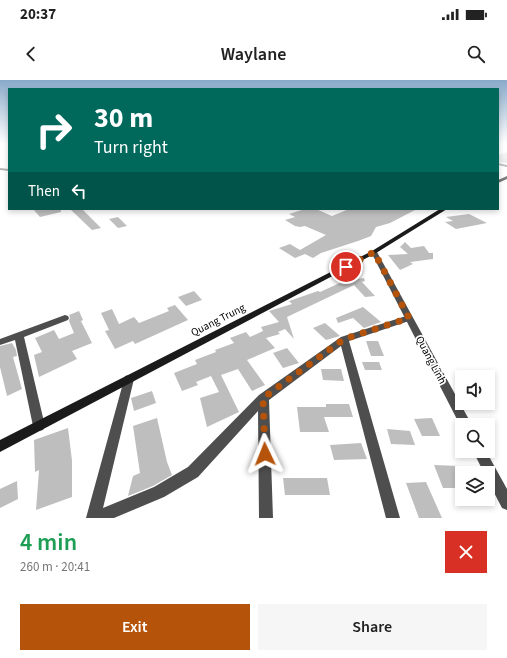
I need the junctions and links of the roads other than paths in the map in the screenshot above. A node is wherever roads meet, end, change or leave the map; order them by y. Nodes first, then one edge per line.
1 (442, 210) edge
2 (374, 252) junction
3 (65, 318) dead end
4 (409, 318) junction
5 (19, 335) junction
6 (344, 339) junction
7 (0, 342) edge
8 (129, 380) junction
9 (263, 398) junction
10 (462, 418) edge
11 (39, 426) junction
12 (0, 446) edge
13 (483, 458) edge
14 (507, 503) edge
15 (93, 518) edge
16 (96, 518) edge
17 (266, 518) edge
18 (392, 518) edge

1 - 2 main road, Quang Trung
2 - 4 street, Quang Lĩnh
2 - 8 main road, Quang Trung
3 - 5 street
4 - 6 street
4 - 10 street, Quang Lĩnh
5 - 7 street
5 - 11 street
6 - 9 street
6 - 18 street
8 - 11 main road, Quang Trung
8 - 15 street
9 - 16 street
9 - 17 street
11 - 12 main road, Quang Trung
13 - 14 street

